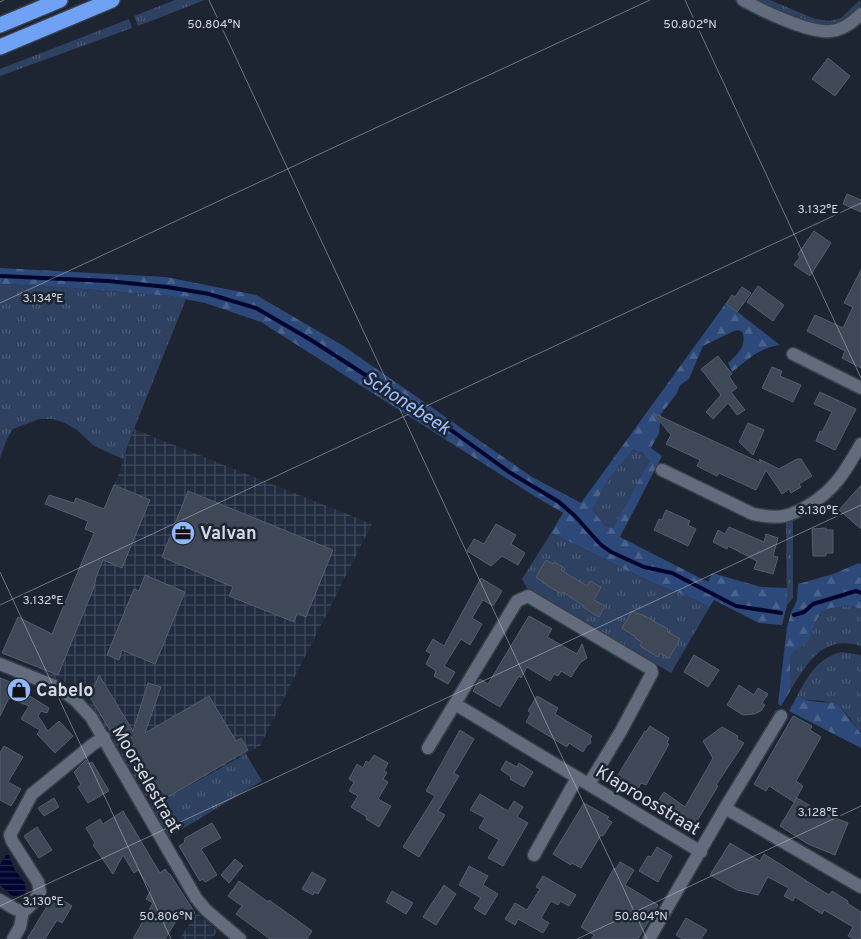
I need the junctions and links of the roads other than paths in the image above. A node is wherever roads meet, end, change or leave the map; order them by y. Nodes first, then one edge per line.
1 (60, 0) edge
2 (112, 0) edge
3 (743, 0) edge
4 (861, 14) edge
5 (0, 25) edge
6 (0, 47) edge
7 (792, 354) dead end
8 (861, 388) edge
9 (861, 444) edge
10 (662, 470) dead end
11 (0, 664) edge
12 (455, 704) junction
13 (781, 716) dead end
14 (104, 737) junction
15 (428, 748) dead end
16 (577, 778) junction
17 (589, 784) junction
18 (725, 808) junction
19 (701, 852) junction
20 (534, 855) dead end
21 (861, 887) edge
22 (0, 900) edge
23 (23, 912) junction
24 (13, 939) edge
25 (240, 939) edge
26 (649, 939) edge

1 - 5 highway
2 - 6 highway
3 - 4 street
7 - 8 street
9 - 10 street
11 - 14 street, Moorselestraat
12 - 15 street
12 - 16 street, Klaproosstraat
12 - 17 street
13 - 18 street
14 - 23 street
14 - 25 street, Moorselestraat
16 - 17 street, Klaproosstraat
16 - 20 street, Klaproosstraat
17 - 19 street, Klaproosstraat
18 - 19 street
18 - 21 street
19 - 26 street
22 - 23 street
23 - 24 street

